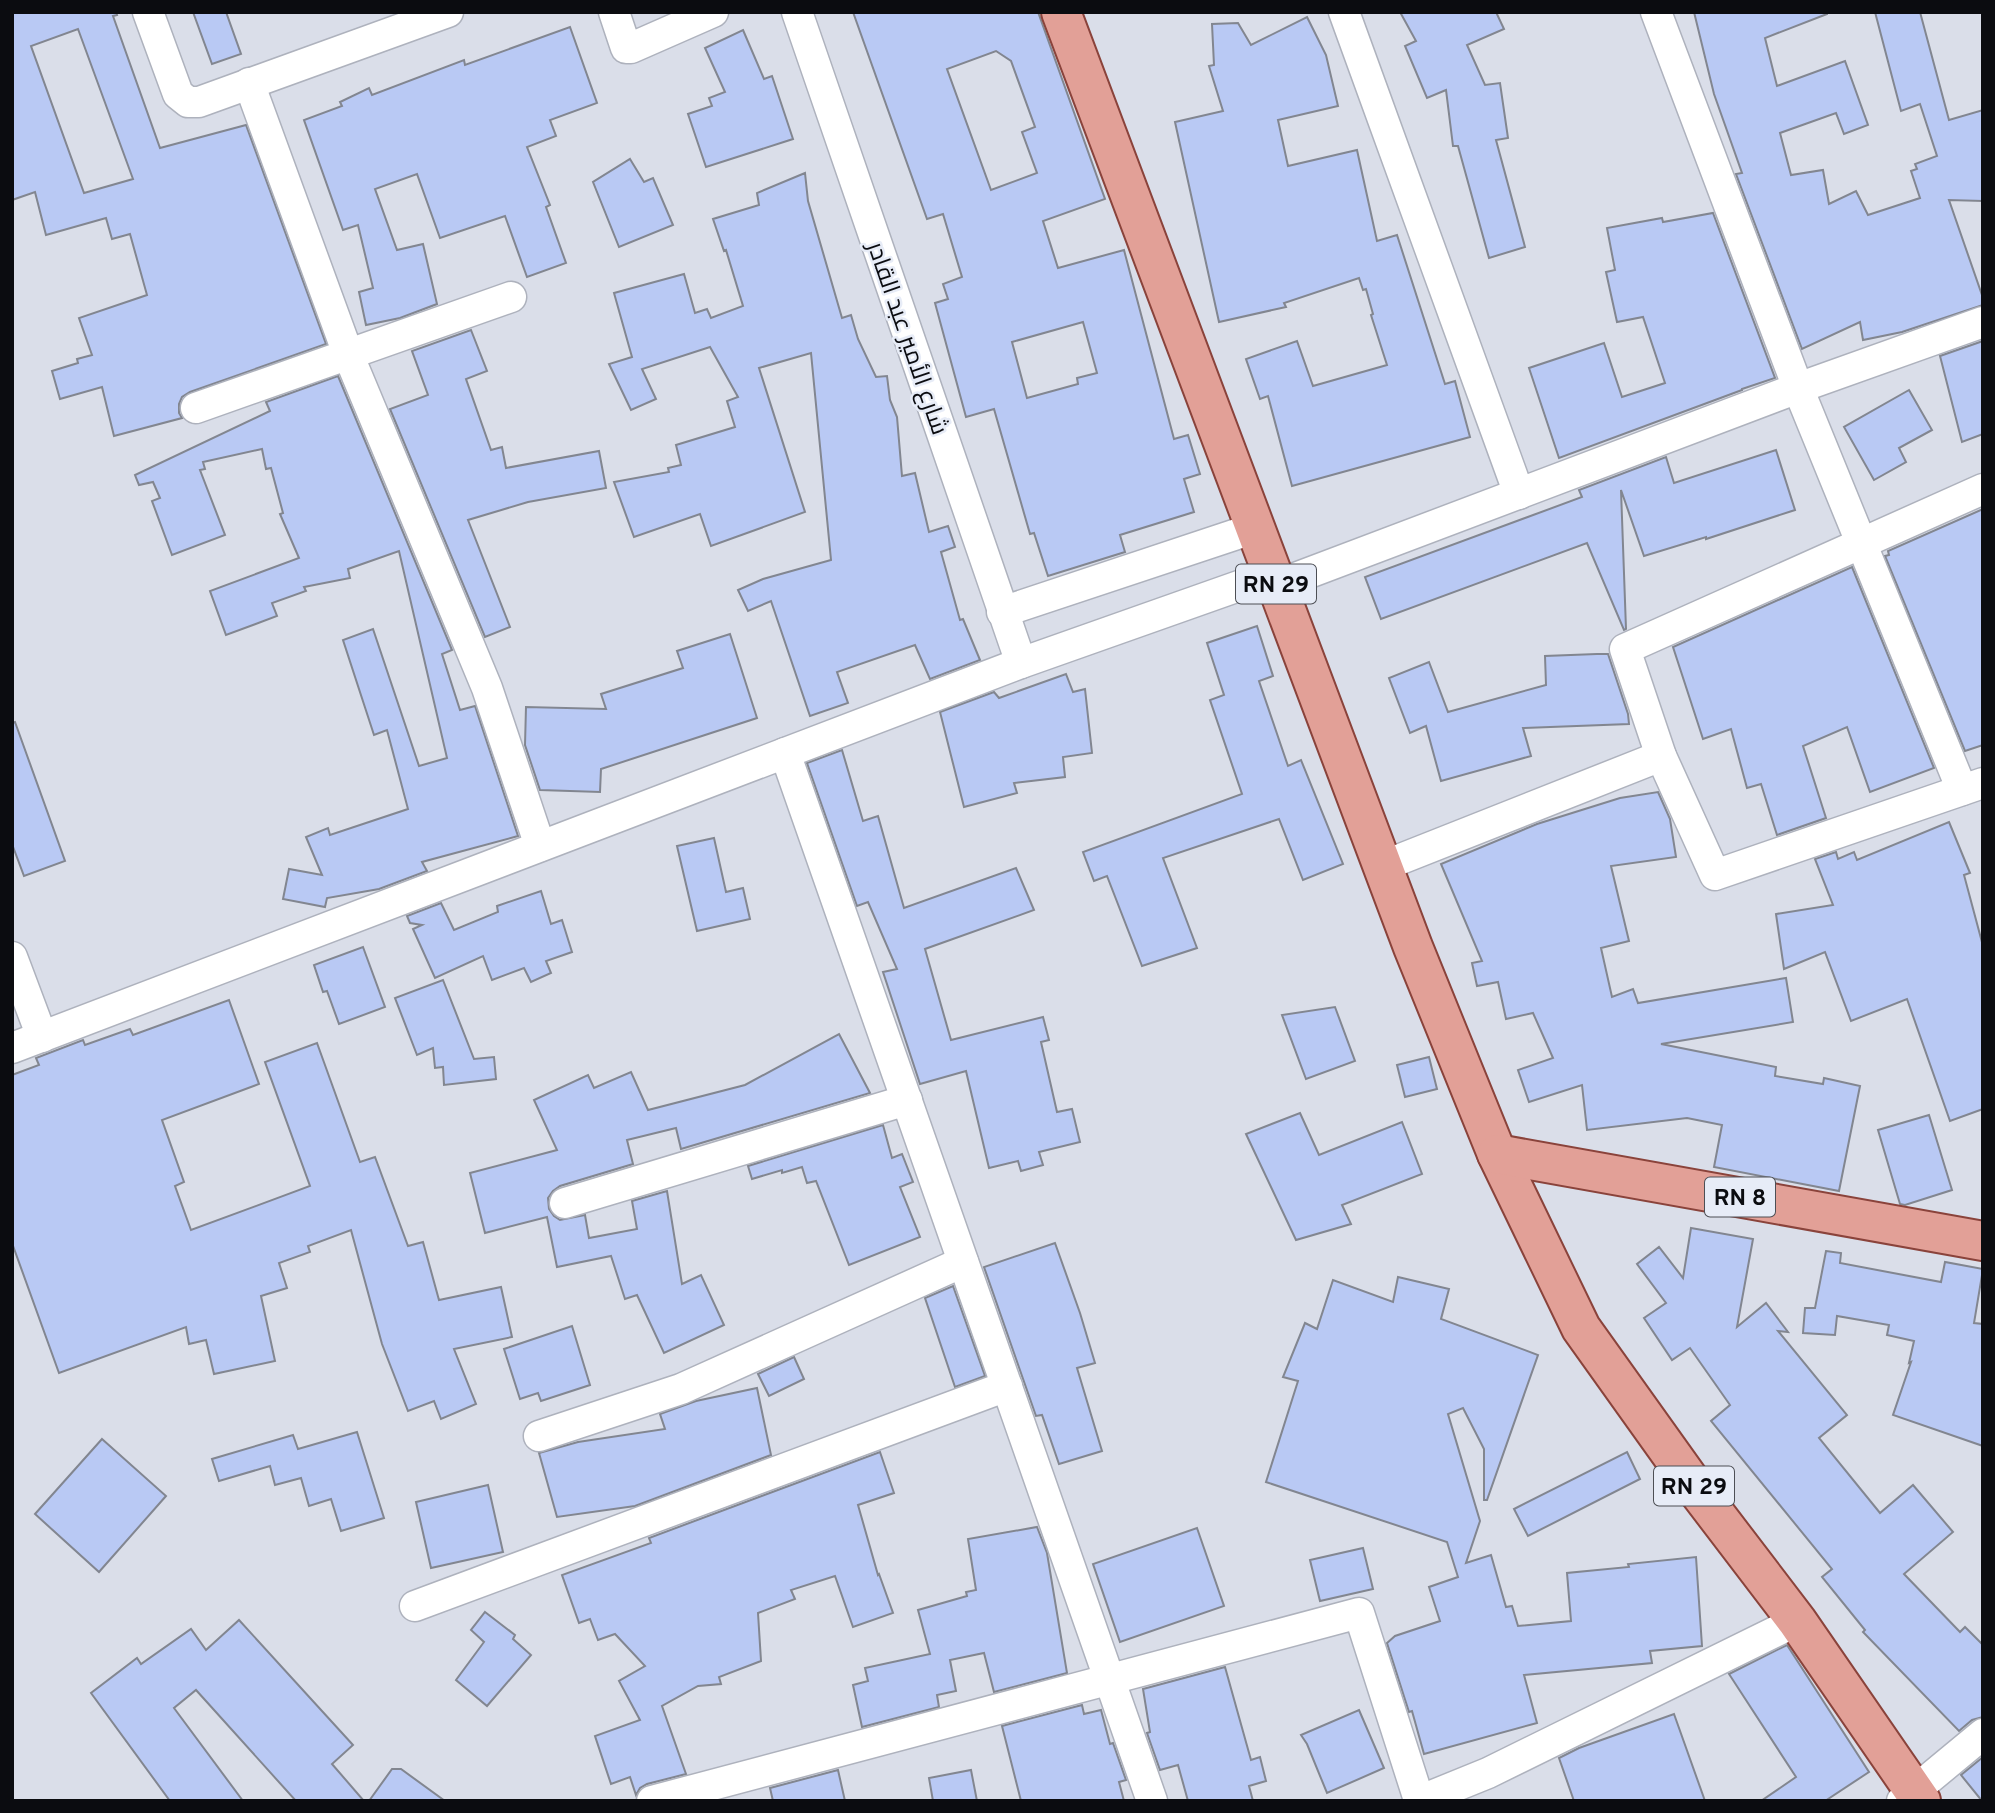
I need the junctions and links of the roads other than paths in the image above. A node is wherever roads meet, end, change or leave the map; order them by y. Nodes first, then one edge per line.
1 (148, 12) edge
2 (449, 12) edge
3 (614, 12) edge
4 (713, 12) edge
5 (796, 12) edge
6 (1061, 12) edge
7 (1344, 12) edge
8 (1656, 12) edge
9 (249, 83) junction
10 (511, 297) dead end
11 (1983, 322) edge
12 (348, 354) junction
13 (1798, 388) junction
14 (196, 408) dead end
15 (1983, 489) edge
16 (1519, 494) junction
17 (1255, 528) junction
18 (1862, 543) junction
19 (1275, 580) junction
20 (1002, 612) junction
21 (1021, 663) junction
22 (785, 753) junction
23 (1661, 756) junction
24 (1973, 786) edge
25 (540, 845) junction
26 (1383, 866) junction
27 (12, 957) edge
28 (42, 1037) junction
29 (12, 1048) edge
30 (907, 1100) junction
31 (1497, 1154) junction
32 (565, 1203) dead end
33 (1983, 1241) edge
34 (963, 1262) junction
35 (1007, 1386) junction
36 (539, 1436) dead end
37 (415, 1606) dead end
38 (1797, 1621) junction
39 (1110, 1680) junction
40 (1983, 1734) edge
41 (1912, 1798) edge
42 (652, 1801) edge
43 (1152, 1801) edge
44 (1419, 1801) edge

1 - 9 street
2 - 9 street
3 - 4 street
5 - 20 street, شارع الأمير عبد القادر
6 - 17 main road, RN 29
7 - 16 street
8 - 13 street
9 - 12 street
10 - 12 street
11 - 13 street
12 - 14 street
12 - 25 street
13 - 16 street
13 - 18 street
15 - 18 street
16 - 19 street
17 - 19 main road, RN 29
17 - 20 street
18 - 23 street
18 - 24 street
19 - 21 street
19 - 26 main road, RN 29
20 - 21 street, شارع الأمير عبد القادر
21 - 22 street
22 - 25 street
22 - 30 street
23 - 24 street
23 - 26 street
25 - 28 street
26 - 31 main road, RN 29
27 - 28 street
28 - 29 street
30 - 32 street
30 - 34 street
31 - 33 main road, RN 8
31 - 38 main road, RN 29
34 - 35 street
34 - 36 street
35 - 37 street
35 - 39 street
38 - 41 main road, RN 29
38 - 44 street
39 - 42 street
39 - 43 street
39 - 44 street
40 - 41 street

